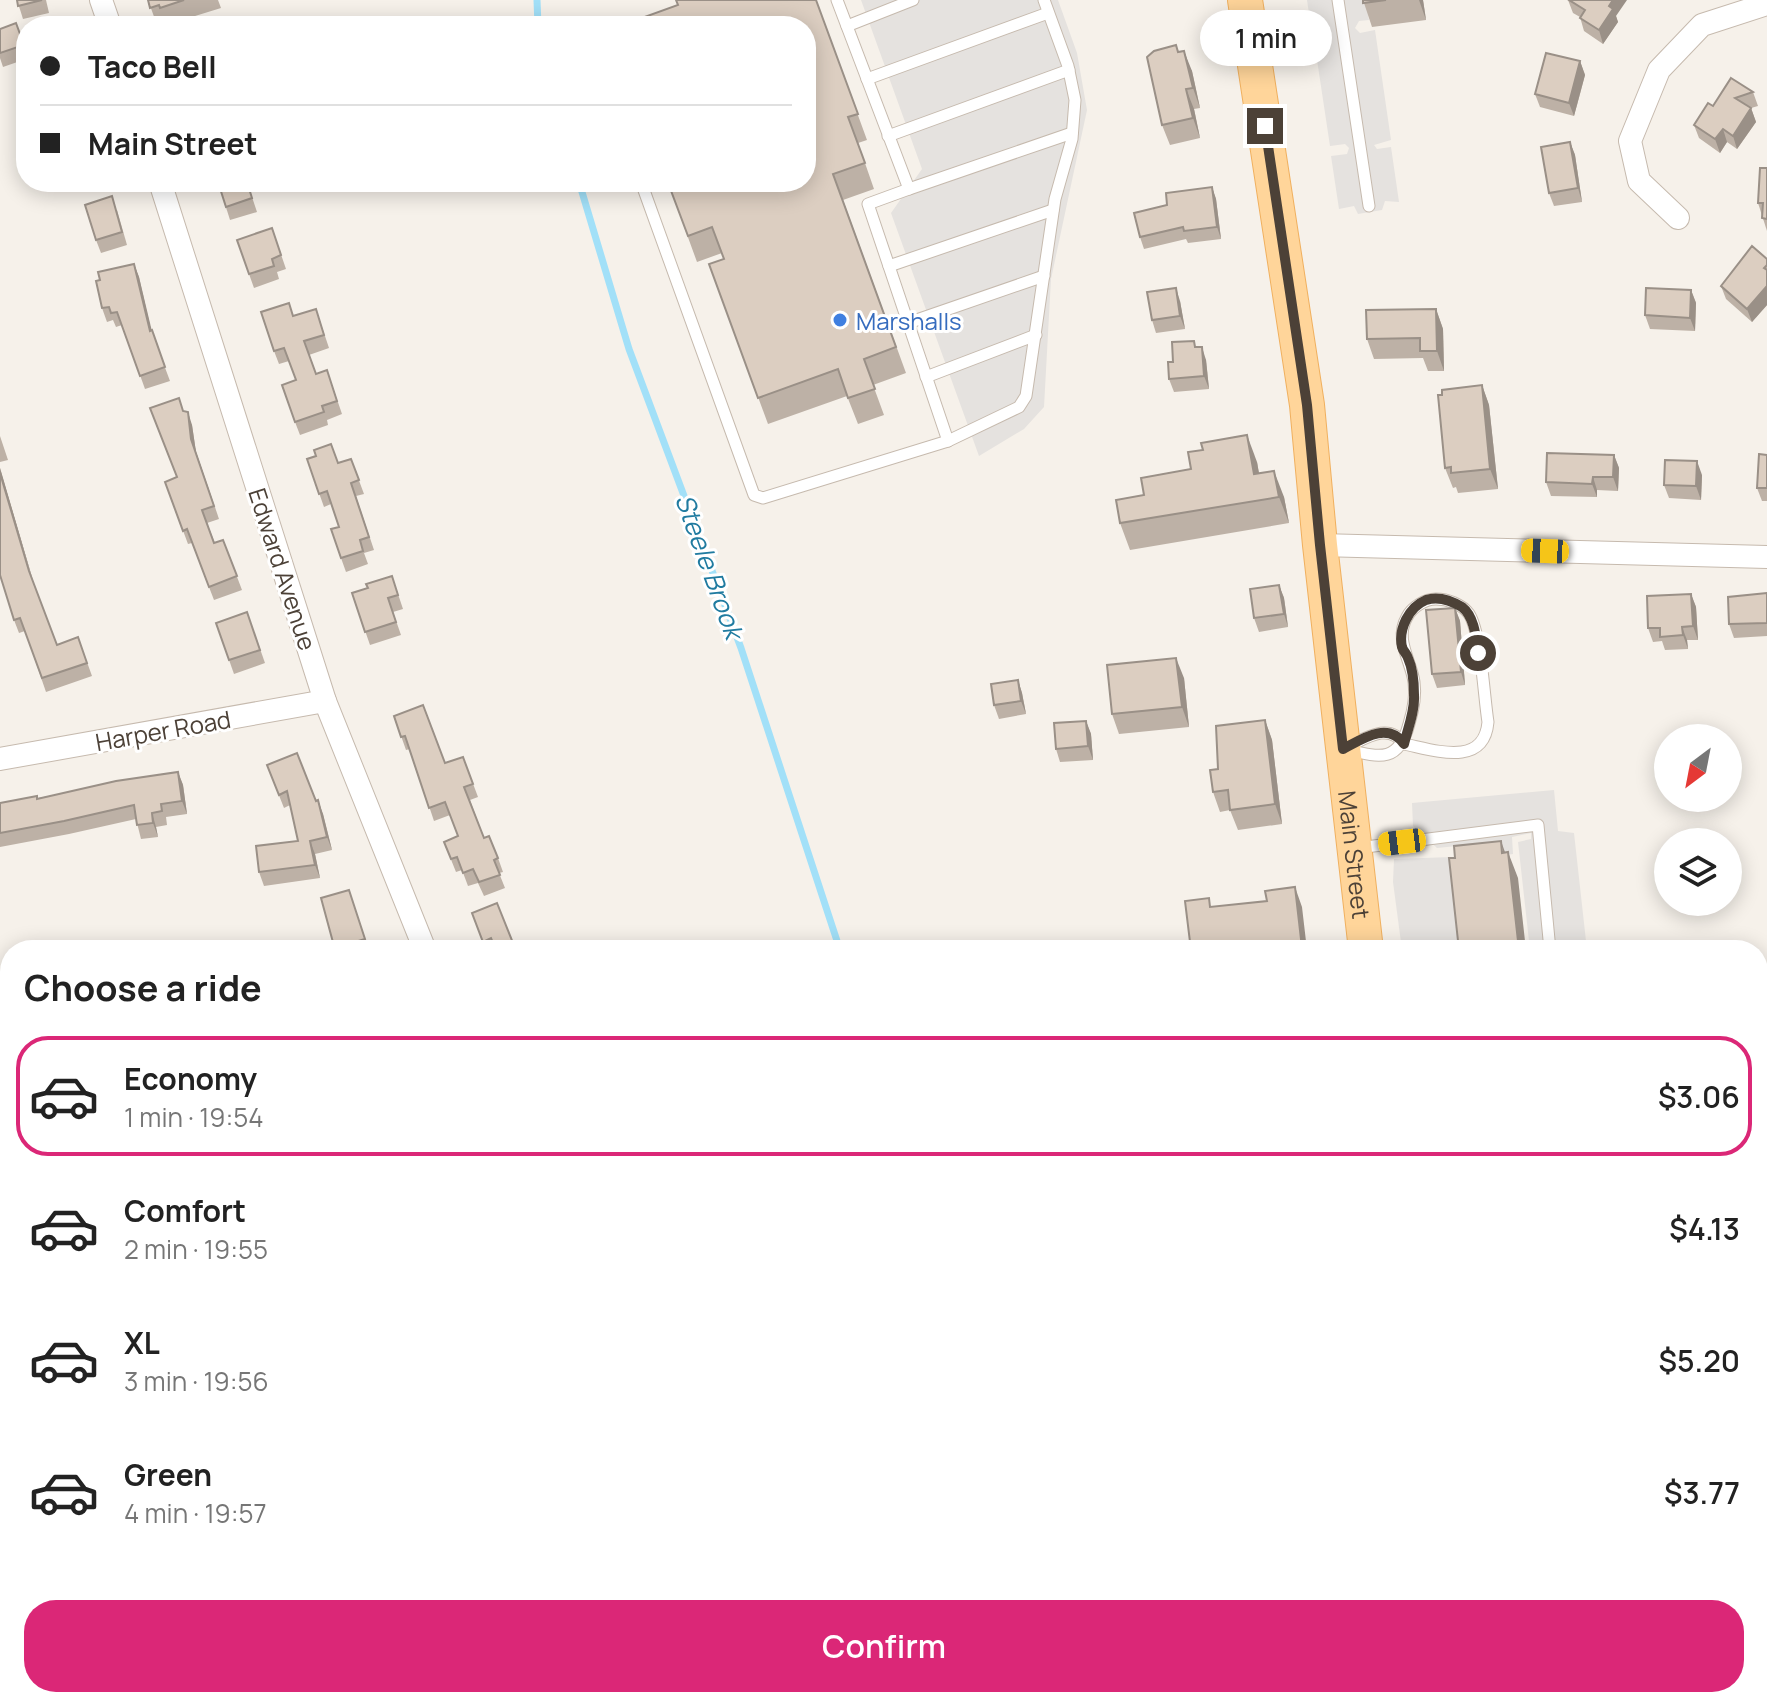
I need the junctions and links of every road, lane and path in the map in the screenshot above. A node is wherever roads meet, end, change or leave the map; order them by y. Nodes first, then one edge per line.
1 (837, 0) edge
2 (913, 0) edge
3 (1044, 0) edge
4 (1245, 0) edge
5 (1338, 0) edge
6 (1767, 4) edge
7 (1048, 13) junction
8 (847, 26) junction
9 (1069, 70) junction
10 (867, 79) junction
11 (1072, 133) junction
12 (888, 136) junction
13 (909, 189) junction
14 (163, 192) edge
15 (645, 192) edge
16 (1369, 206) dead end
17 (1053, 210) junction
18 (1678, 218) dead end
19 (889, 266) junction
20 (1044, 276) junction
21 (908, 323) junction
22 (1036, 335) junction
23 (926, 377) junction
24 (948, 441) junction
25 (1320, 545) junction
26 (1767, 557) edge
27 (325, 701) junction
28 (1404, 744) junction
29 (1343, 749) junction
30 (1, 755) edge
31 (1354, 848) junction
32 (421, 940) edge
33 (1365, 940) edge
34 (1549, 940) edge

1 - 8 lane
2 - 8 lane
3 - 7 lane
4 - 25 main road, Main Street
5 - 16 lane
6 - 18 street
7 - 9 lane
7 - 10 lane
8 - 10 lane
9 - 11 lane
9 - 12 lane
10 - 12 lane
11 - 13 lane
11 - 17 lane
12 - 13 lane
13 - 19 lane
14 - 27 street, Edward Avenue
15 - 24 lane
17 - 19 lane
17 - 20 lane
19 - 21 lane
20 - 21 lane
20 - 22 lane
21 - 23 lane
22 - 23 lane
22 - 24 lane
23 - 24 lane
25 - 26 street
25 - 29 main road, Main Street
27 - 30 street, Harper Road
27 - 32 street, Edward Avenue
28 - 28 lane
28 - 29 lane
28 - 29 lane
29 - 31 main road, Main Street
31 - 33 main road, Main Street
31 - 34 lane

